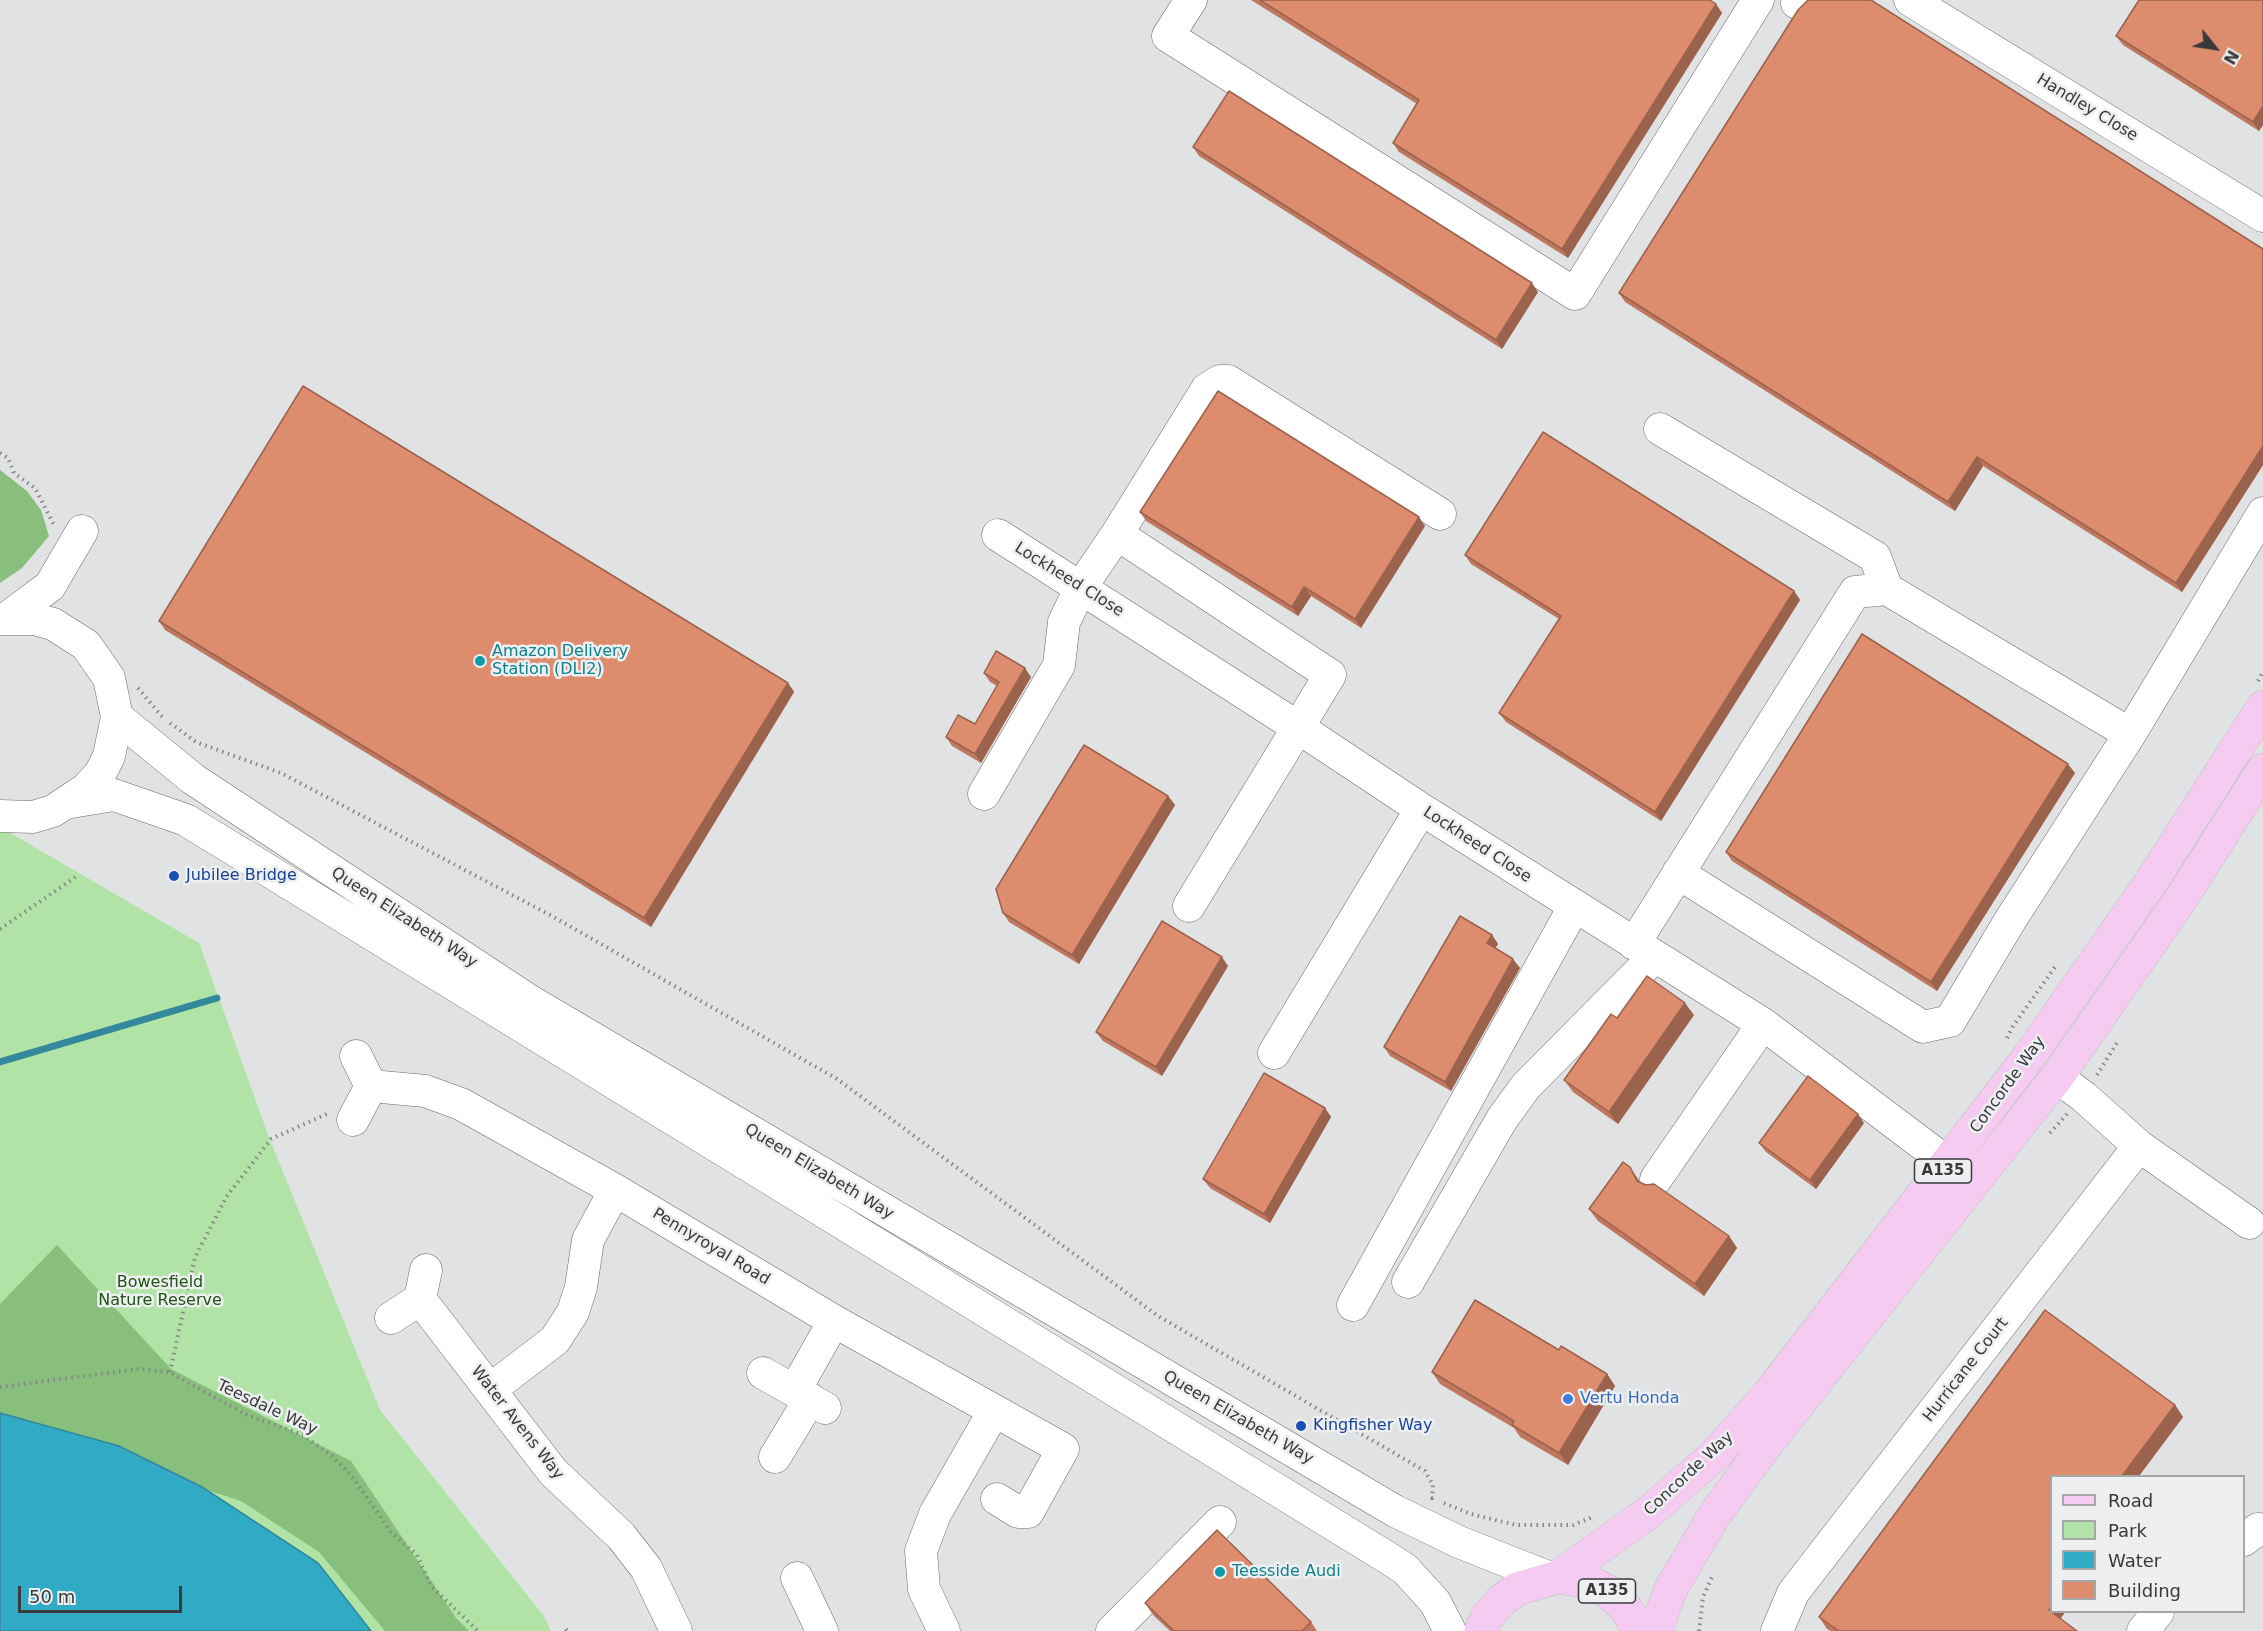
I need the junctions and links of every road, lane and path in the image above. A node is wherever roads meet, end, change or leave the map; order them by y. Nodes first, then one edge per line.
1 (1191, 0) edge
2 (1758, 0) edge
3 (1910, 0) edge
4 (2260, 208) edge
5 (1660, 429) dead end
6 (0, 453) edge
7 (2263, 513) edge
8 (1440, 514) dead end
9 (1117, 534) junction
10 (998, 535) dead end
11 (76, 542) junction
12 (1081, 587) junction
13 (1887, 589) junction
14 (4, 619) edge
15 (73, 635) junction
16 (2263, 671) edge
17 (136, 685) dead end
18 (2259, 697) edge
19 (117, 717) junction
20 (1299, 728) junction
21 (2130, 734) junction
22 (2263, 770) edge
23 (984, 794) dead end
24 (71, 802) junction
25 (1421, 809) junction
26 (0, 816) edge
27 (1678, 873) junction
28 (77, 876) dead end
29 (1189, 906) dead end
30 (1574, 907) junction
31 (0, 929) edge
32 (1644, 950) junction
33 (2059, 962) dead end
34 (1763, 1024) junction
35 (2004, 1044) dead end
36 (1274, 1053) dead end
37 (356, 1056) dead end
38 (2057, 1077) junction
39 (363, 1101) junction
40 (2139, 1146) junction
41 (1949, 1164) junction
42 (1656, 1179) dead end
43 (615, 1190) junction
44 (2249, 1223) dead end
45 (1408, 1282) dead end
46 (1353, 1305) dead end
47 (391, 1318) dead end
48 (834, 1321) junction
49 (170, 1372) junction
50 (763, 1373) dead end
51 (0, 1387) edge
52 (491, 1389) junction
53 (810, 1399) junction
54 (994, 1410) junction
55 (775, 1457) dead end
56 (1424, 1494) dead end
57 (1432, 1498) junction
58 (997, 1499) dead end
59 (1604, 1512) dead end
60 (1220, 1522) dead end
61 (1714, 1571) dead end
62 (1554, 1577) junction
63 (796, 1578) dead end
64 (2156, 1613) edge
65 (1122, 1628) edge
66 (478, 1631) edge
67 (676, 1631) edge
68 (822, 1631) edge
69 (944, 1631) edge
70 (1450, 1631) edge
71 (1481, 1631) edge
72 (1640, 1631) edge
73 (1655, 1631) edge
74 (1699, 1631) edge
75 (1777, 1631) edge
76 (2143, 1631) edge

1 - 2 street
3 - 4 street, Handley Close
5 - 13 street
6 - 11 path
7 - 21 street
8 - 9 street
9 - 12 street
9 - 20 street
10 - 12 street, Lockheed Close
11 - 14 street
11 - 15 street
12 - 20 street, Lockheed Close
12 - 23 street
13 - 21 street
13 - 27 street
14 - 15 street
15 - 19 street
16 - 18 path
17 - 57 path
18 - 41 main road, Concorde Way / A135
19 - 24 street
19 - 62 street, Queen Elizabeth Way
20 - 25 street, Lockheed Close
20 - 29 street
21 - 27 street
22 - 38 main road, Concorde Way / A135
24 - 26 street
24 - 70 street, Queen Elizabeth Way
25 - 30 street, Lockheed Close
25 - 36 street
27 - 32 street
28 - 31 path
30 - 32 street, Lockheed Close
30 - 46 street
32 - 34 street, Lockheed Close
32 - 45 street
33 - 35 path
34 - 41 street, Lockheed Close
34 - 42 street
37 - 39 street
38 - 40 street
38 - 73 main road, Concorde Way / A135
39 - 43 street, Pennyroyal Road
39 - 49 path
40 - 44 street
40 - 75 street, Hurricane Court
41 - 62 main road, Concorde Way / A135
43 - 48 street, Pennyroyal Road
43 - 52 street
47 - 52 street, Water Avens Way
48 - 53 street
48 - 54 street, Pennyroyal Road
49 - 51 path, Teesdale Way
49 - 66 path, Teesdale Way
50 - 53 street
52 - 67 street, Water Avens Way
53 - 55 street
54 - 58 street, Pennyroyal Road
54 - 69 street
56 - 57 path
57 - 59 path
60 - 65 street
61 - 74 path
62 - 71 main road, A135
62 - 72 main road, A135
63 - 68 street
64 - 76 street

